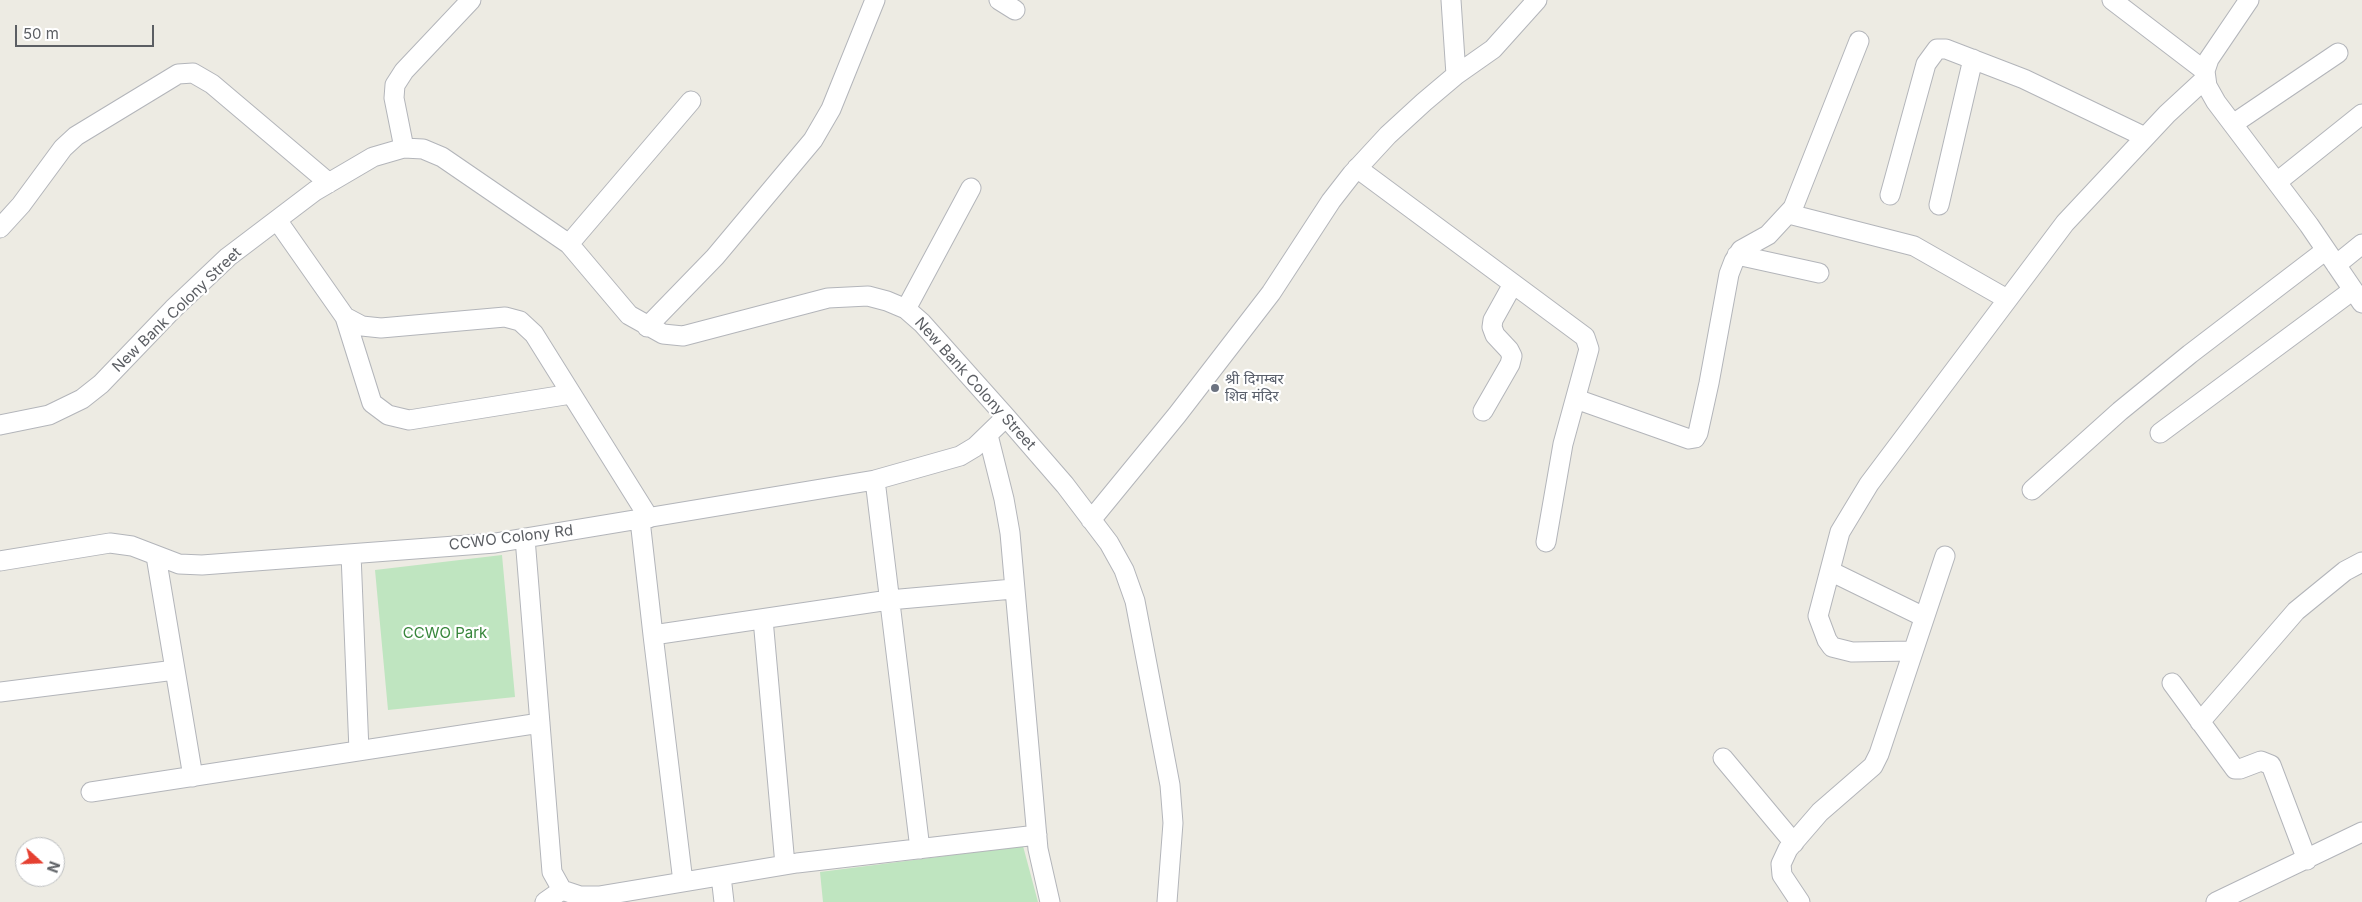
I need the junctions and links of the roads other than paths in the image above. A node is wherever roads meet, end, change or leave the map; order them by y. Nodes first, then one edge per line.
1 (471, 0) edge
2 (999, 0) edge
3 (1451, 0) edge
4 (1538, 0) edge
5 (2113, 0) edge
6 (2249, 0) edge
7 (872, 1) edge
8 (1015, 10) dead end
9 (1860, 42) dead end
10 (2338, 53) dead end
11 (1973, 59) junction
12 (1456, 75) junction
13 (2205, 75) junction
14 (691, 101) dead end
15 (2362, 114) edge
16 (2233, 124) junction
17 (2145, 137) junction
18 (404, 148) junction
19 (1357, 168) junction
20 (2276, 182) junction
21 (328, 183) junction
22 (971, 188) dead end
23 (1890, 195) dead end
24 (1939, 206) dead end
25 (1789, 214) junction
26 (277, 220) junction
27 (0, 228) edge
28 (569, 244) junction
29 (2362, 244) edge
30 (1737, 255) junction
31 (2331, 258) junction
32 (1819, 273) dead end
33 (1513, 284) junction
34 (2358, 297) edge
35 (2007, 298) junction
36 (906, 309) junction
37 (345, 317) junction
38 (647, 327) junction
39 (571, 394) junction
40 (1576, 399) junction
41 (1483, 411) dead end
42 (1006, 417) junction
43 (0, 426) edge
44 (2160, 433) dead end
45 (988, 434) junction
46 (875, 480) junction
47 (2032, 490) dead end
48 (645, 519) junction
49 (1091, 520) junction
50 (525, 538) junction
51 (1546, 542) dead end
52 (351, 554) junction
53 (156, 556) junction
54 (1945, 556) dead end
55 (0, 561) edge
56 (2362, 562) edge
57 (1830, 571) junction
58 (1013, 589) junction
59 (889, 600) junction
60 (1924, 617) junction
61 (763, 620) junction
62 (653, 636) junction
63 (1913, 651) junction
64 (175, 670) junction
65 (2172, 684) dead end
66 (0, 692) edge
67 (540, 722) junction
68 (2200, 722) junction
69 (360, 750) junction
70 (1723, 758) dead end
71 (193, 776) junction
72 (91, 792) dead end
73 (2362, 832) edge
74 (1037, 835) junction
75 (1794, 843) junction
76 (920, 848) junction
77 (2306, 860) junction
78 (785, 865) junction
79 (721, 876) junction
80 (683, 882) junction
81 (562, 890) junction
82 (545, 902) edge
83 (724, 902) edge
84 (1050, 902) edge
85 (1167, 902) edge
86 (1800, 902) edge
87 (2216, 902) edge

1 - 18 street
2 - 8 street
3 - 12 street
4 - 12 street
5 - 13 street
6 - 13 street
7 - 38 street
9 - 25 street
10 - 16 street
11 - 17 street
11 - 23 street
11 - 24 street
12 - 19 street
13 - 16 street
13 - 17 street
14 - 28 street
15 - 20 street
16 - 20 street
17 - 35 street
18 - 21 street, New Bank Colony Street
18 - 28 street, New Bank Colony Street
19 - 33 street
19 - 49 street
20 - 31 street
21 - 26 street, New Bank Colony Street
21 - 27 street
22 - 36 street
25 - 30 street
25 - 35 street
26 - 37 street
26 - 43 street, New Bank Colony Street
28 - 38 street, New Bank Colony Street
29 - 31 street
30 - 32 street
30 - 40 street
31 - 34 street
31 - 47 street
33 - 40 street
33 - 41 street
34 - 44 street
35 - 57 street
36 - 38 street, New Bank Colony Street
36 - 42 street, New Bank Colony Street
37 - 39 street
37 - 39 street
39 - 48 street
40 - 51 street
42 - 45 street, CCWO Colony Rd
42 - 49 street, New Bank Colony Street
45 - 46 street, CCWO Colony Rd
45 - 58 street
46 - 48 street, CCWO Colony Rd
46 - 59 street
48 - 50 street, CCWO Colony Rd
48 - 62 street
49 - 85 street, New Bank Colony Street
50 - 52 street, CCWO Colony Rd
50 - 67 street
52 - 53 street, CCWO Colony Rd
52 - 69 street
53 - 55 street, CCWO Colony Rd
53 - 64 street
54 - 60 street
56 - 68 street
57 - 60 street
57 - 63 street
58 - 59 street
58 - 74 street
59 - 61 street
59 - 76 street
60 - 63 street
61 - 62 street
61 - 78 street
62 - 80 street
63 - 75 street
64 - 66 street
64 - 71 street
65 - 68 street
67 - 69 street
67 - 81 street
68 - 77 street
69 - 71 street
70 - 75 street
71 - 72 street
73 - 77 street
74 - 76 street
74 - 84 street
75 - 86 street
76 - 78 street
77 - 87 street
78 - 79 street
79 - 80 street
79 - 83 street
80 - 81 street
81 - 82 street

